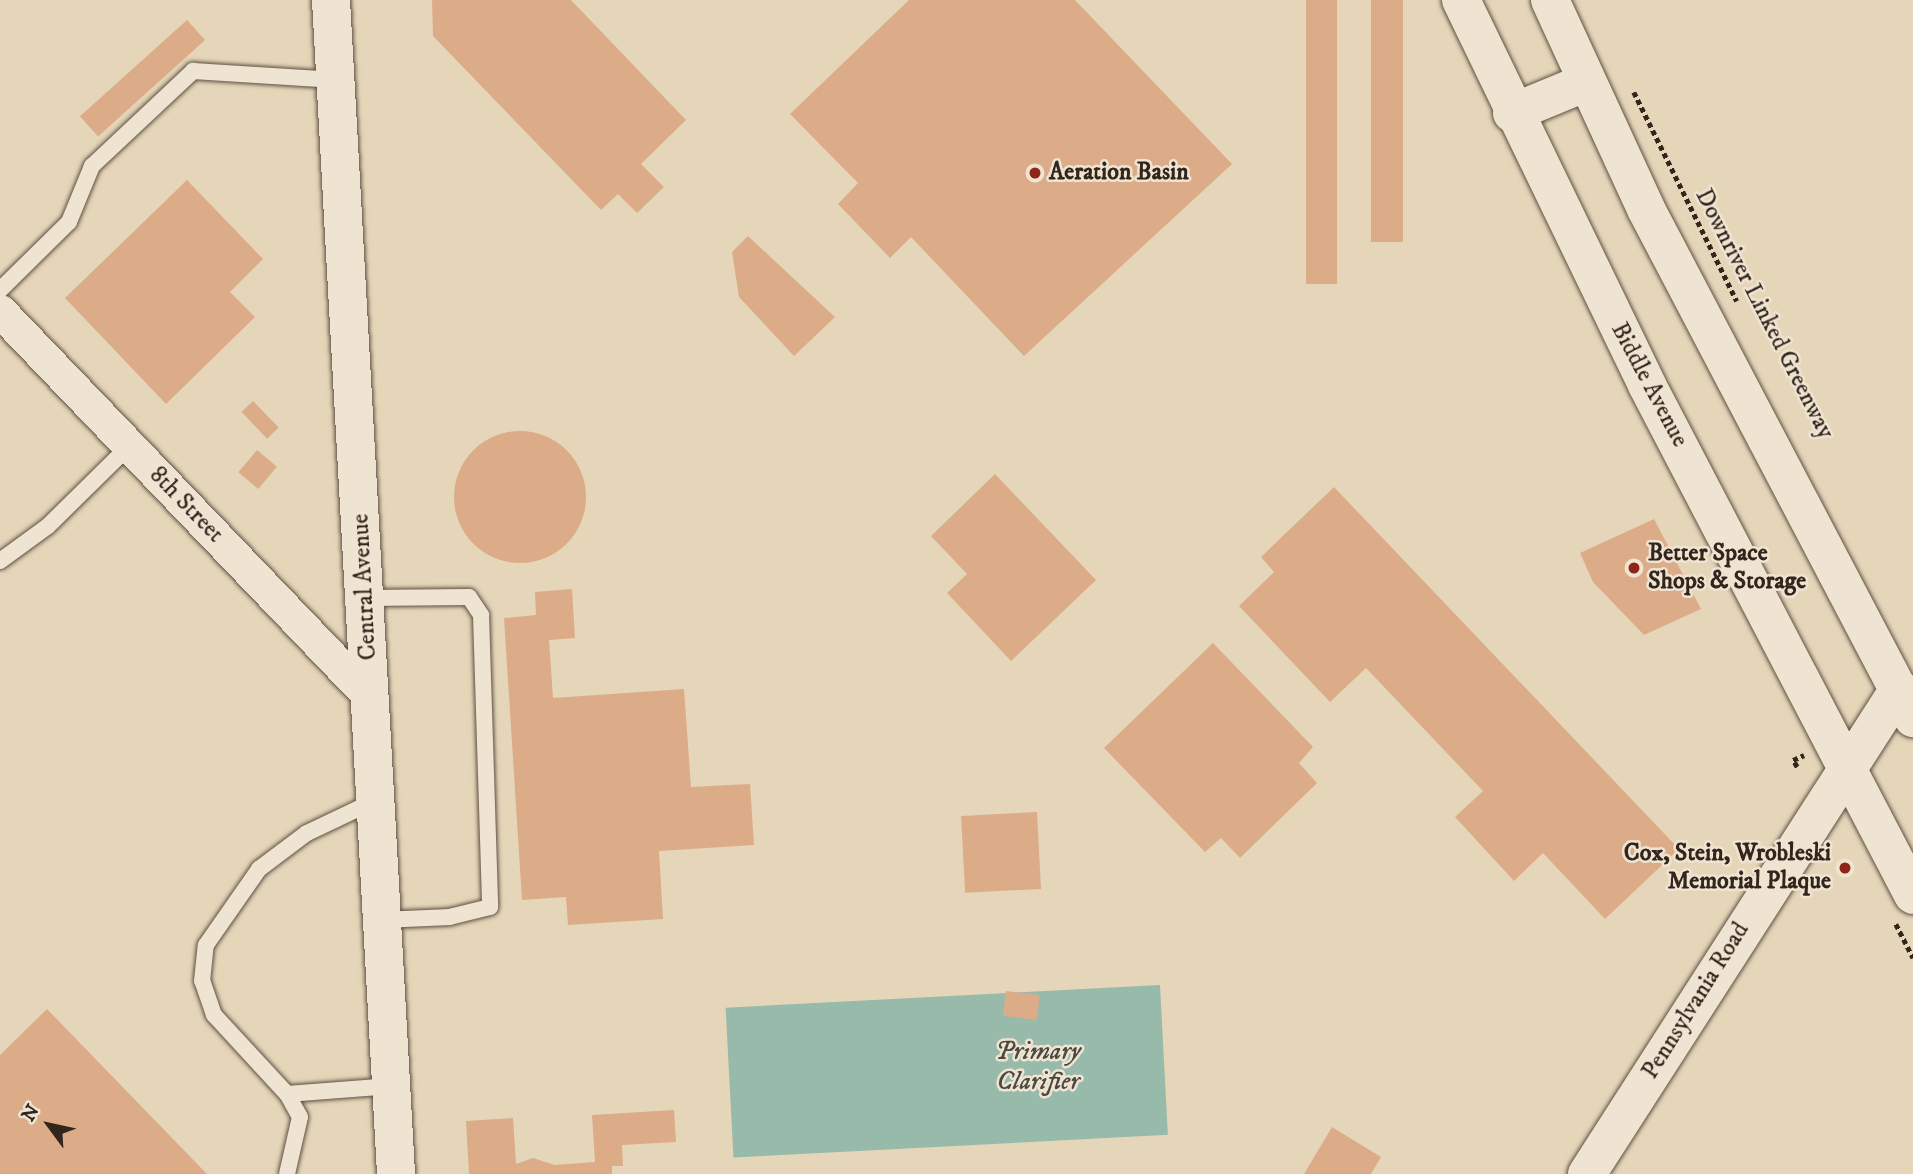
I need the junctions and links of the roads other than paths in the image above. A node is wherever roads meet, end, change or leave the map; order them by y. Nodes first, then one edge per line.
1 (331, 0) edge
2 (1461, 0) edge
3 (1549, 0) edge
4 (336, 80) junction
5 (1587, 82) junction
6 (1512, 113) junction
7 (0, 290) edge
8 (0, 312) edge
9 (129, 446) junction
10 (0, 561) edge
11 (366, 598) junction
12 (372, 698) junction
13 (1906, 704) edge
14 (1845, 766) junction
15 (376, 800) junction
16 (1913, 895) edge
17 (383, 920) junction
18 (392, 1086) junction
19 (287, 1094) junction
20 (286, 1174) edge
21 (396, 1174) edge
22 (1587, 1174) edge

1 - 4 main road, Central Avenue
2 - 6 main road, Biddle Avenue
3 - 5 main road
4 - 7 lane
4 - 11 main road, Central Avenue
5 - 6 main road
5 - 13 main road
6 - 14 main road, Biddle Avenue
8 - 9 street, 8th Street
9 - 10 lane
9 - 12 street, 8th Street
11 - 12 main road, Central Avenue
11 - 17 lane
12 - 15 main road, Central Avenue
13 - 14 main road, Pennsylvania Road
14 - 16 main road, Biddle Avenue
14 - 22 main road, Pennsylvania Road
15 - 17 main road, Central Avenue
15 - 19 lane
17 - 18 main road, Central Avenue
18 - 19 lane
18 - 21 main road, Central Avenue
19 - 20 lane

